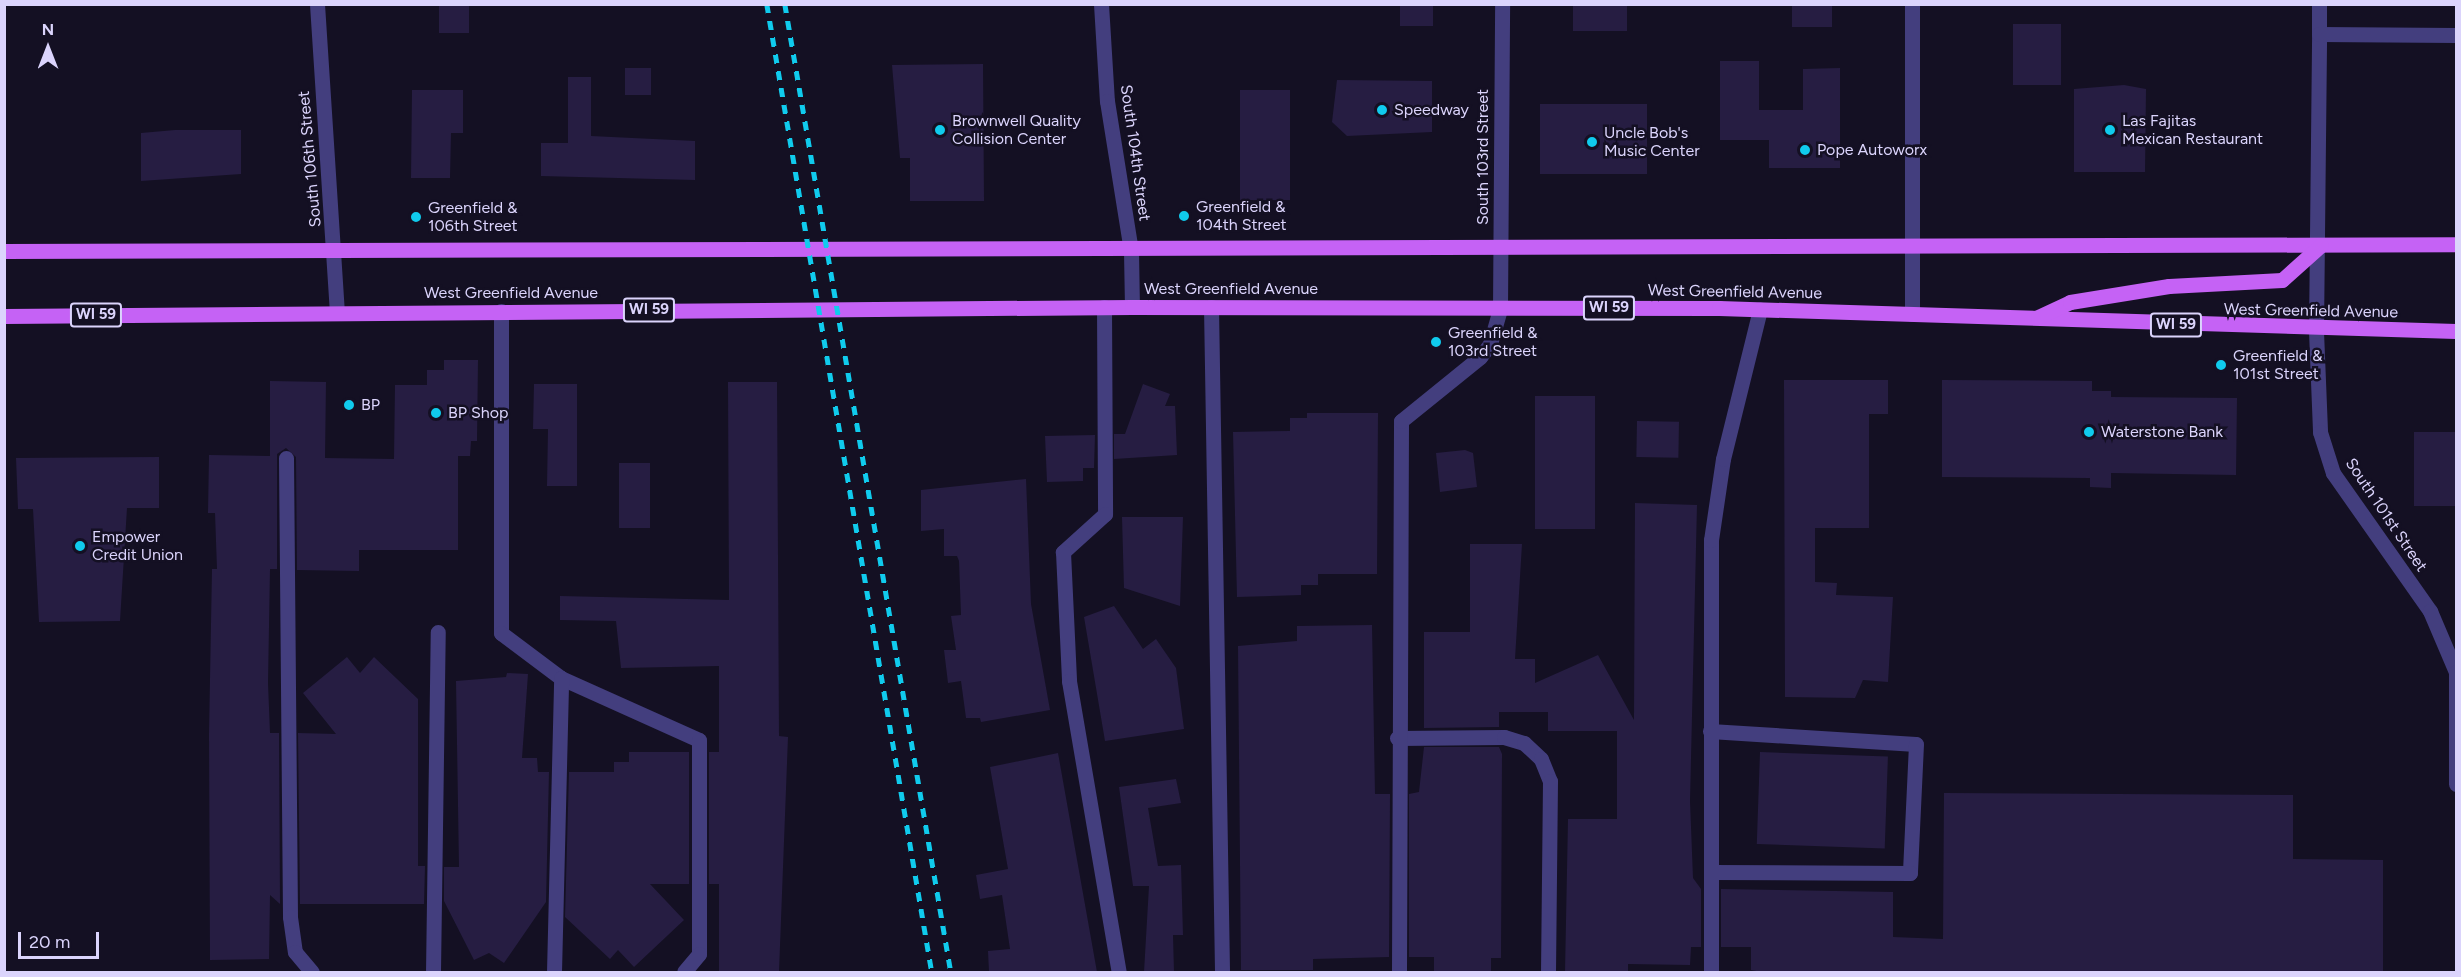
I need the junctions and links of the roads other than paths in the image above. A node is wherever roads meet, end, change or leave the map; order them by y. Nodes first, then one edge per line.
1 (317, 4) edge
2 (1101, 4) edge
3 (1502, 4) edge
4 (1911, 4) edge
5 (2319, 4) edge
6 (2319, 34) junction
7 (2457, 35) edge
8 (2457, 244) edge
9 (2321, 245) junction
10 (1500, 249) junction
11 (1911, 249) junction
12 (4, 251) edge
13 (1131, 251) junction
14 (336, 253) junction
15 (1104, 307) junction
16 (1132, 307) junction
17 (1211, 307) junction
18 (1500, 309) junction
19 (337, 310) junction
20 (1760, 310) junction
21 (501, 311) junction
22 (1912, 314) junction
23 (4, 316) edge
24 (2035, 318) junction
25 (2316, 331) junction
26 (2457, 331) edge
27 (286, 458) dead end
28 (438, 632) dead end
29 (561, 678) junction
30 (1710, 731) junction
31 (1397, 738) junction
32 (2457, 784) edge
33 (1711, 872) junction
34 (312, 972) edge
35 (433, 972) edge
36 (554, 972) edge
37 (684, 972) edge
38 (1119, 972) edge
39 (1222, 972) edge
40 (1399, 972) edge
41 (1548, 972) edge
42 (1711, 972) edge

1 - 14 street, South 106th Street
2 - 13 street, South 104th Street
3 - 10 street, South 103rd Street
4 - 11 street
5 - 6 street, South 101st Street
6 - 7 street
6 - 9 street, South 101st Street
8 - 9 main road
9 - 11 main road
9 - 24 main road
9 - 25 street, South 101st Street
10 - 11 main road
10 - 13 main road
10 - 18 street, South 103rd Street
11 - 22 street
12 - 14 main road
13 - 14 main road
13 - 16 street, South 104th Street
14 - 19 street, South 106th Street
15 - 16 main road, West Greenfield Avenue / WI 59
15 - 21 main road, West Greenfield Avenue / WI 59
15 - 38 street
16 - 17 main road, West Greenfield Avenue / WI 59
17 - 18 main road, West Greenfield Avenue / WI 59
17 - 39 street
18 - 20 main road, West Greenfield Avenue / WI 59
18 - 31 street, South 103rd Street
19 - 21 main road, West Greenfield Avenue / WI 59
19 - 23 main road, West Greenfield Avenue / WI 59
20 - 22 main road, West Greenfield Avenue / WI 59
20 - 30 street
21 - 29 street
22 - 24 main road, West Greenfield Avenue / WI 59
24 - 25 main road, West Greenfield Avenue / WI 59
25 - 26 main road, West Greenfield Avenue / WI 59
25 - 32 street, South 101st Street
27 - 34 street
28 - 35 street
29 - 36 street
29 - 37 street
30 - 33 street
30 - 33 street
31 - 40 street
31 - 41 street
33 - 42 street

